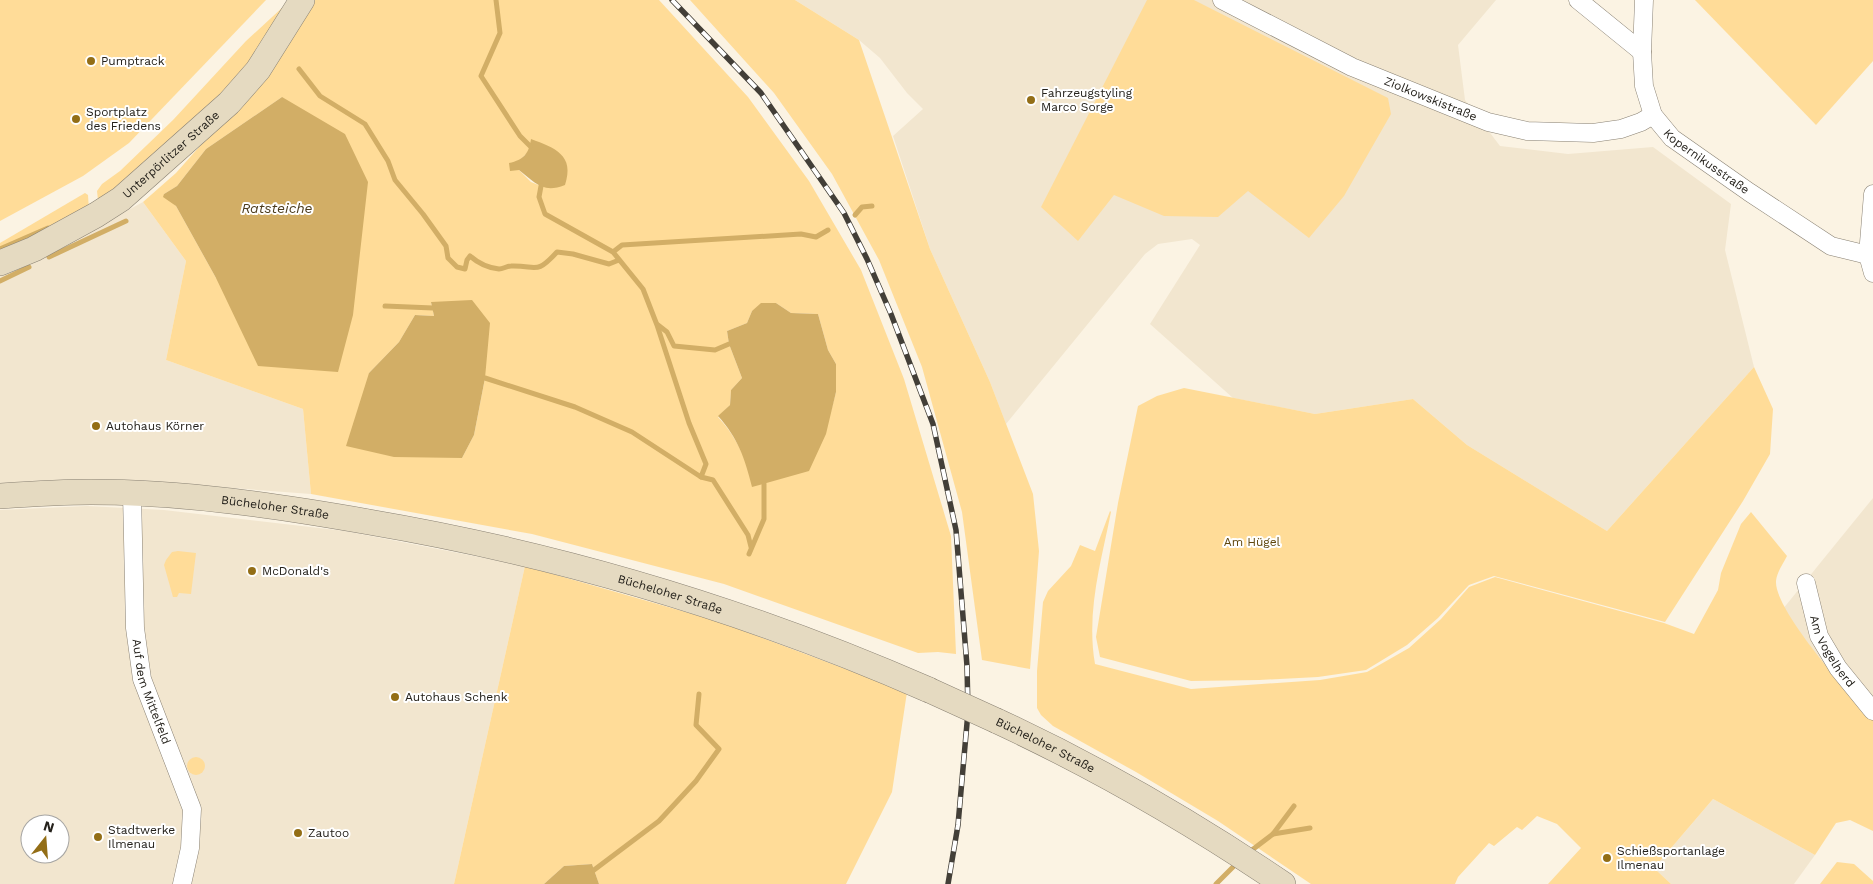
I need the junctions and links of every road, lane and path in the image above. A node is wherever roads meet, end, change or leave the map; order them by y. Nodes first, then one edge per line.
1 (302, 0) edge
2 (1222, 0) edge
3 (1578, 0) edge
4 (1644, 0) edge
5 (1642, 52) junction
6 (1653, 115) junction
7 (1873, 194) edge
8 (1868, 255) junction
9 (0, 263) edge
10 (1873, 273) edge
11 (132, 494) junction
12 (0, 496) edge
13 (1806, 584) dead end
14 (1873, 712) edge
15 (1280, 882) edge
16 (182, 884) edge

1 - 9 main road, Unterpörlitzer Straße
2 - 6 street, Ziolkowskistraße
3 - 5 street
4 - 5 street, Kopernikusstraße
5 - 6 street, Kopernikusstraße
6 - 8 street, Kopernikusstraße
7 - 8 street
8 - 10 street
11 - 12 main road, Bücheloher Straße
11 - 15 main road, Bücheloher Straße, bridge
11 - 16 street, Auf dem Mittelfeld
13 - 14 street, Am Vogelherd

